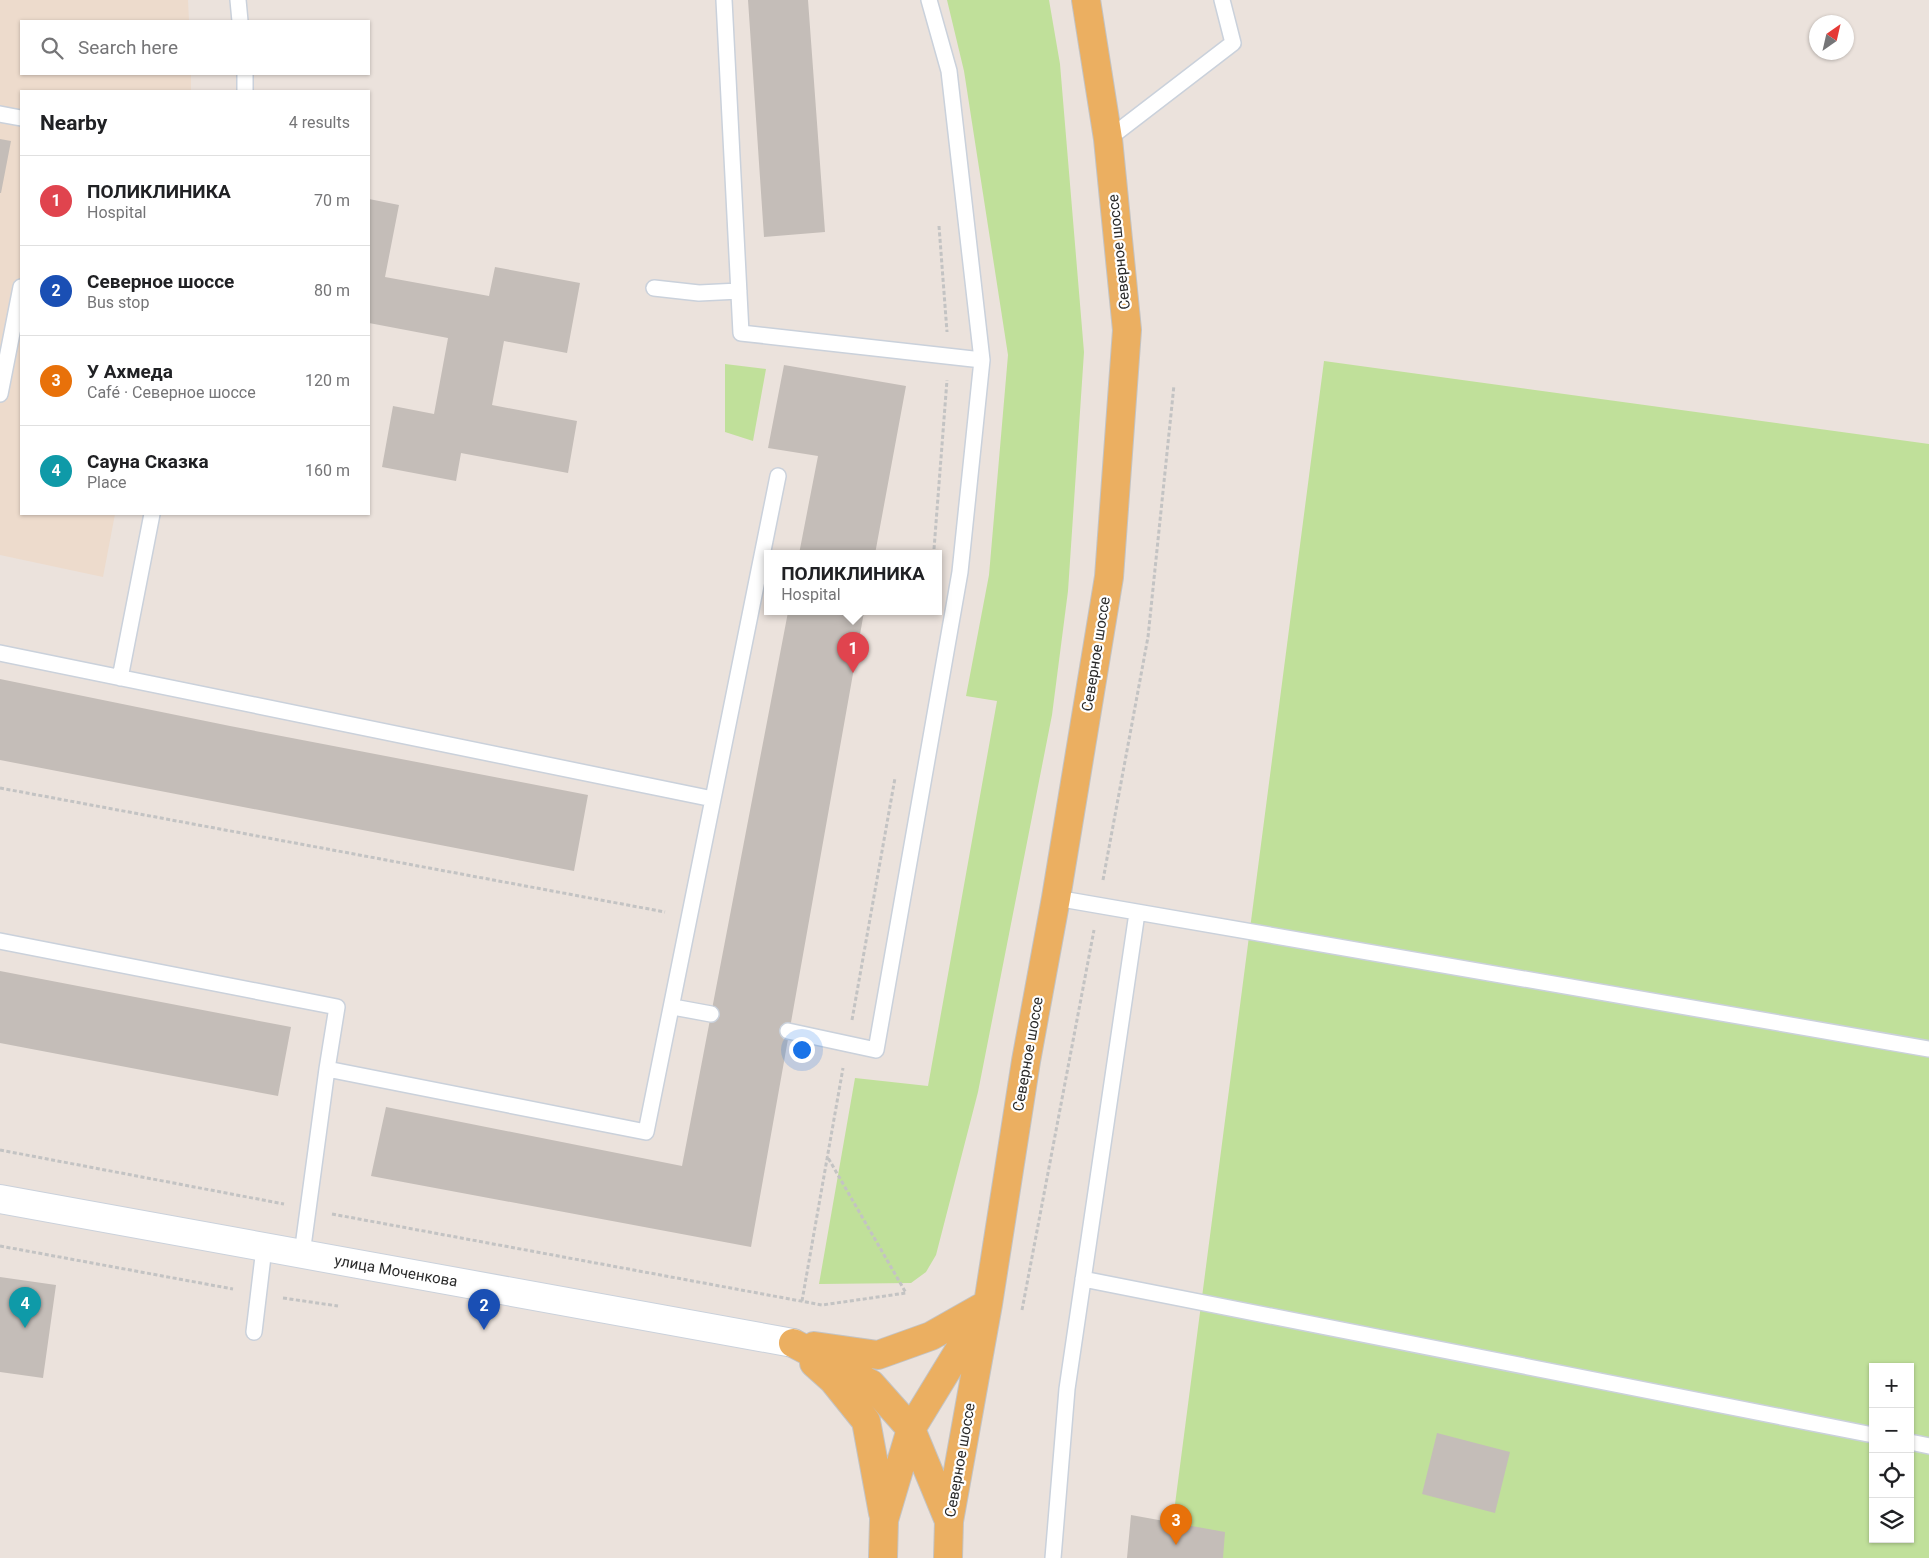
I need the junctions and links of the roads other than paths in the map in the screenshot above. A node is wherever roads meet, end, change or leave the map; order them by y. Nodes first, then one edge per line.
1 (238, 0) edge
2 (724, 0) edge
3 (929, 0) edge
4 (1086, 0) edge
5 (1222, 0) edge
6 (240, 20) edge
7 (245, 75) edge
8 (245, 90) edge
9 (0, 114) edge
10 (20, 118) edge
11 (1108, 139) junction
12 (654, 288) dead end
13 (739, 291) junction
14 (20, 292) edge
15 (982, 360) junction
16 (0, 394) edge
17 (778, 476) dead end
18 (152, 515) edge
19 (0, 654) edge
20 (120, 678) junction
21 (713, 800) junction
22 (1056, 898) junction
23 (1137, 913) junction
24 (0, 942) edge
25 (673, 1007) junction
26 (711, 1014) dead end
27 (788, 1031) dead end
28 (1929, 1049) edge
29 (326, 1069) junction
30 (0, 1199) edge
31 (264, 1248) junction
32 (302, 1254) junction
33 (1084, 1279) junction
34 (988, 1304) junction
35 (254, 1332) dead end
36 (793, 1343) junction
37 (910, 1429) junction
38 (1869, 1434) edge
39 (1914, 1443) edge
40 (1929, 1446) edge
41 (884, 1520) junction
42 (949, 1522) junction
43 (883, 1558) edge
44 (948, 1558) edge
45 (1053, 1558) edge

1 - 6 lane
2 - 13 lane
3 - 15 lane
4 - 11 main road, Северное шоссе
5 - 11 lane
7 - 8 lane
9 - 10 lane
11 - 22 main road, Северное шоссе
12 - 13 lane
13 - 15 lane
14 - 16 lane
15 - 27 lane
17 - 21 lane
18 - 20 lane
19 - 20 lane
20 - 21 lane
21 - 25 lane
22 - 23 lane
22 - 34 main road, Северное шоссе
23 - 28 lane
23 - 33 lane
24 - 29 lane
25 - 26 lane
25 - 29 lane
29 - 32 lane
30 - 31 street, улица Моченкова
31 - 32 street, улица Моченкова
31 - 35 lane
32 - 36 street, улица Моченкова
33 - 38 lane
33 - 45 lane
34 - 36 main road
34 - 37 main road, Северное шоссе
34 - 42 main road, Северное шоссе
36 - 37 main road
36 - 41 main road
37 - 41 main road, Северное шоссе
37 - 42 main road
39 - 40 lane
41 - 43 main road, Северное шоссе
42 - 44 main road, Северное шоссе

